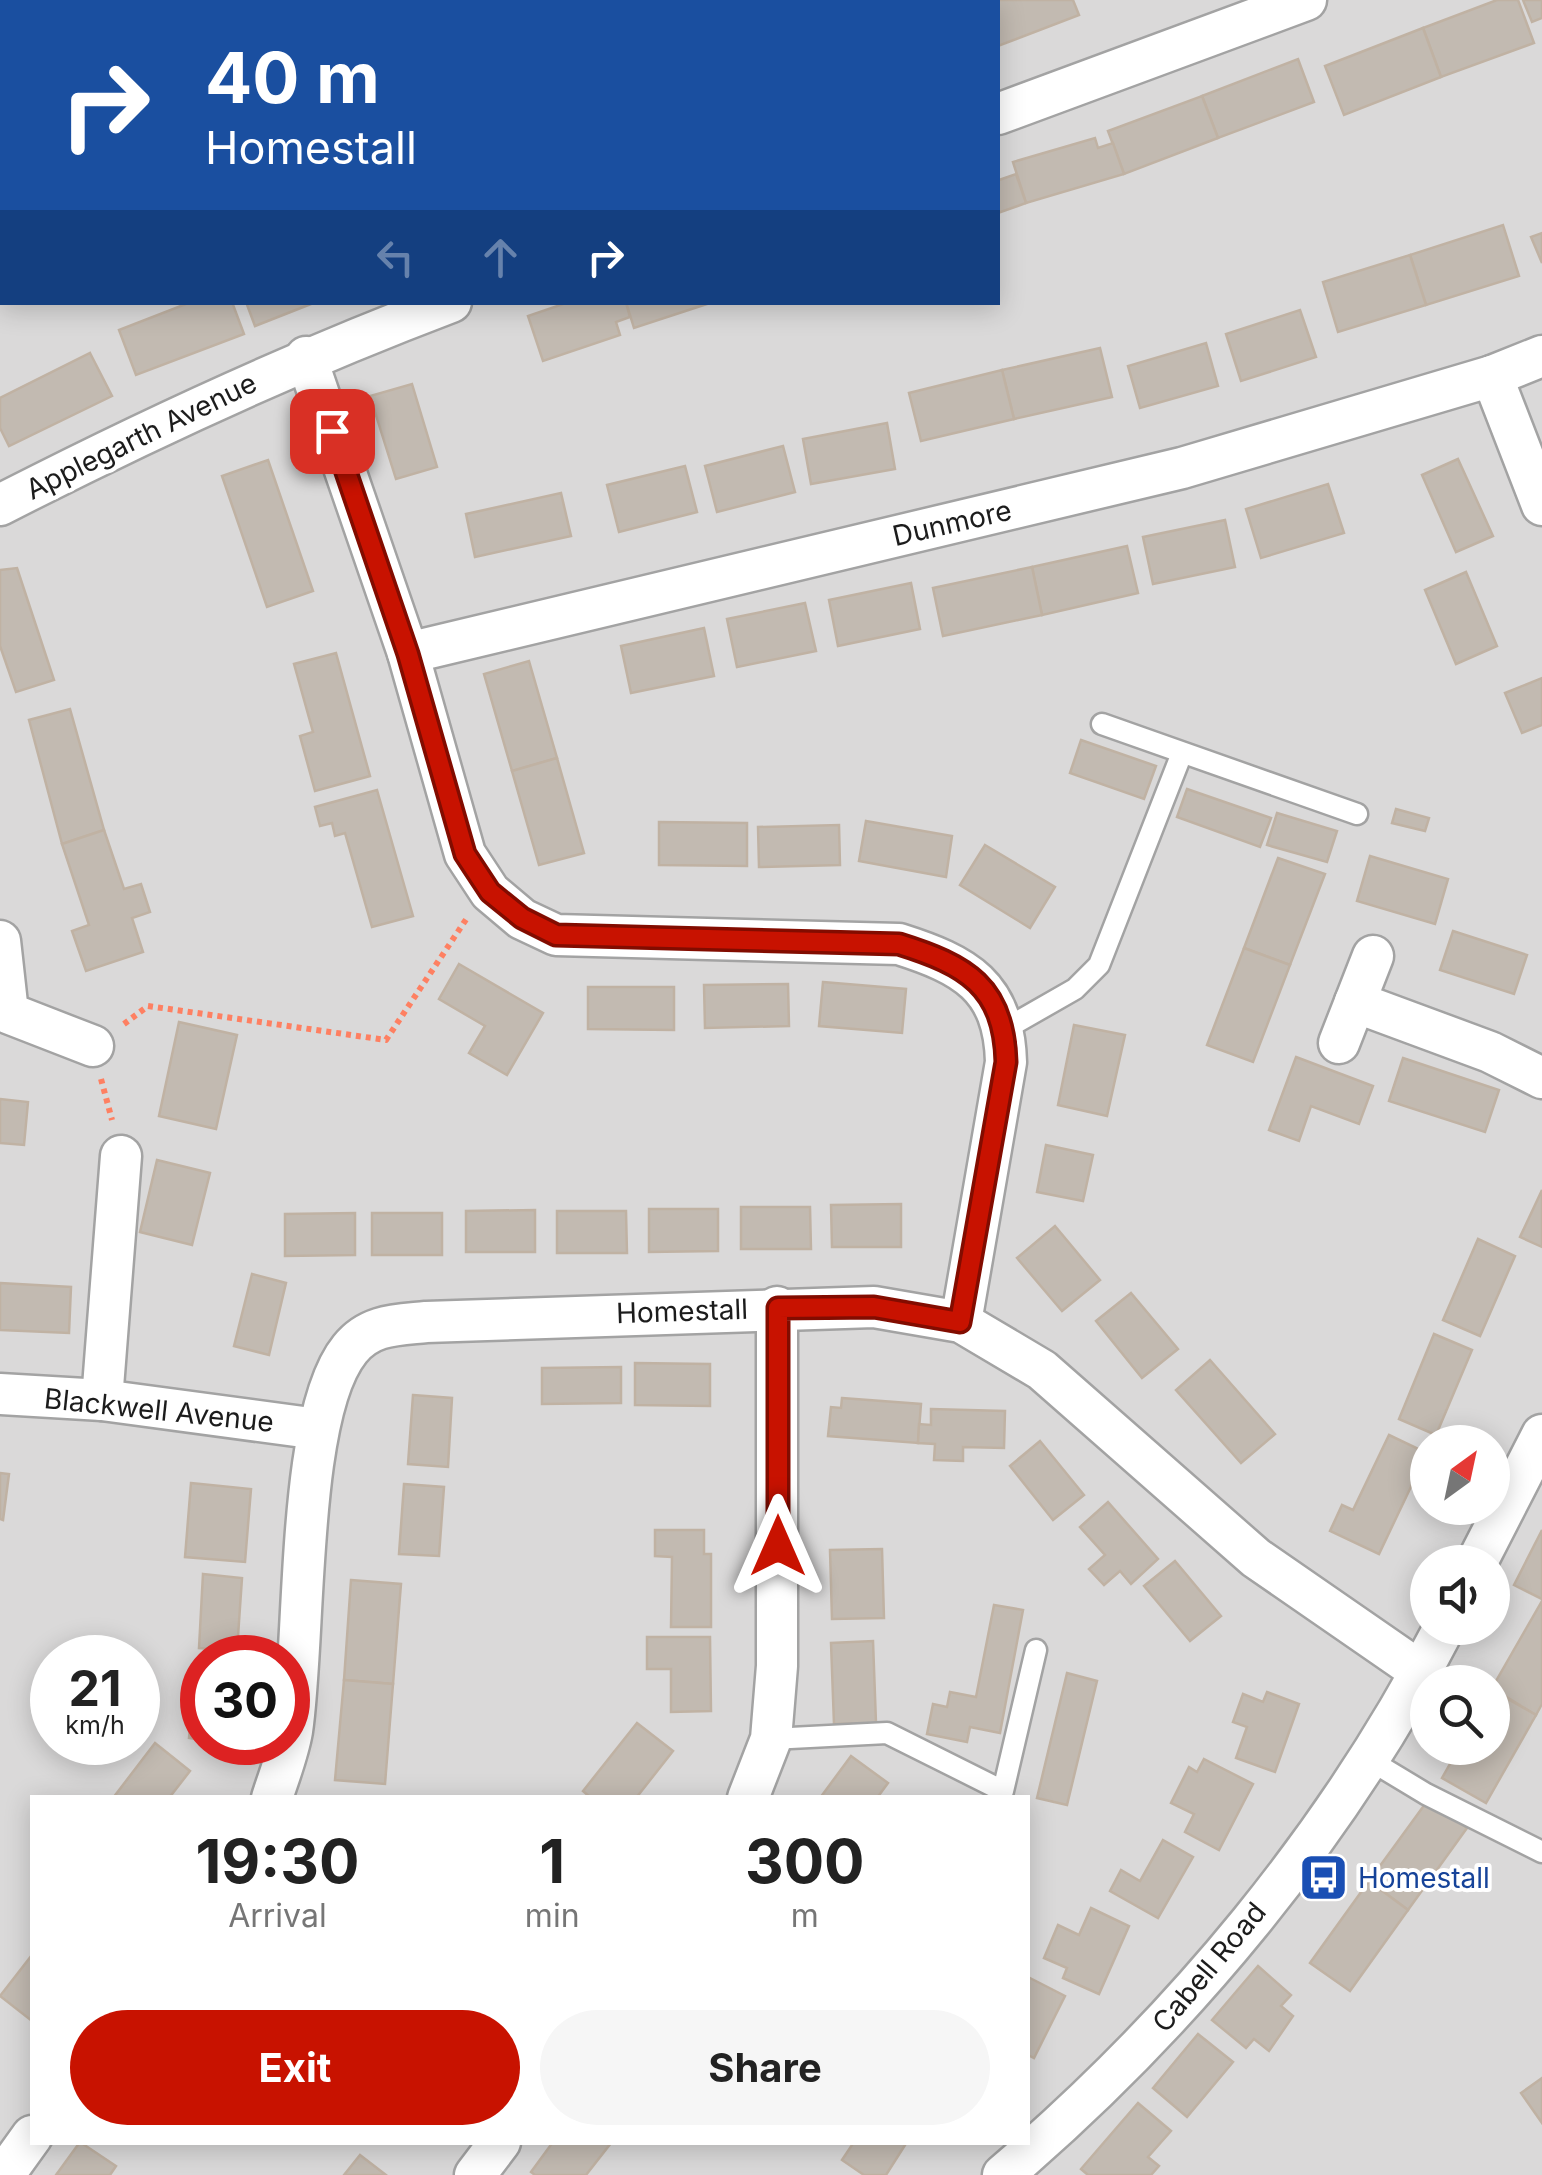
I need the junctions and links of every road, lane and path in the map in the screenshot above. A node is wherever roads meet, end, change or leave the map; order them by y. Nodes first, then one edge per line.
1 (1306, 0) edge
2 (1000, 113) edge
3 (443, 305) edge
4 (1542, 356) edge
5 (306, 357) junction
6 (1492, 376) junction
7 (1542, 505) edge
8 (0, 506) edge
9 (408, 654) junction
10 (1102, 724) dead end
11 (1182, 754) junction
12 (1357, 814) dead end
13 (490, 892) junction
14 (0, 940) edge
15 (1372, 956) dead end
16 (1356, 1002) junction
17 (4, 1015) edge
18 (1005, 1029) junction
19 (1340, 1042) dead end
20 (92, 1046) junction
21 (1542, 1078) edge
22 (121, 1156) joint
23 (778, 1308) junction
24 (960, 1322) junction
25 (0, 1394) edge
26 (102, 1400) junction
27 (318, 1428) junction
28 (1542, 1435) edge
29 (1486, 1545) edge
30 (1036, 1650) dead end
31 (1411, 1665) edge
32 (1410, 1690) edge
33 (772, 1738) junction
34 (1368, 1759) junction
35 (273, 1795) edge
36 (749, 1795) edge
37 (1542, 1852) edge
38 (30, 2139) edge
39 (498, 2145) edge
40 (4, 2175) edge
41 (475, 2175) edge
42 (1003, 2175) edge

1 - 2 street
3 - 5 street, Applegarth Avenue
4 - 6 street, Dunmore
5 - 8 street, Applegarth Avenue
5 - 9 street
6 - 7 street
6 - 9 street, Dunmore
9 - 13 street
10 - 11 lane
11 - 12 lane
11 - 18 lane
13 - 18 street
13 - 20 path
14 - 17 street
15 - 16 street
16 - 19 street
16 - 21 street
17 - 20 street
18 - 24 street
20 - 22 path
22 - 26 street
23 - 24 street, Homestall
23 - 27 street, Homestall
23 - 33 street
24 - 31 street, Homestall
25 - 26 street, Blackwell Avenue
26 - 27 street, Blackwell Avenue
27 - 35 street, Homestall
28 - 29 street
30 - 33 lane
32 - 34 street, Cabell Road
33 - 36 street
34 - 37 lane
34 - 42 street, Cabell Road
38 - 40 street
39 - 41 street

